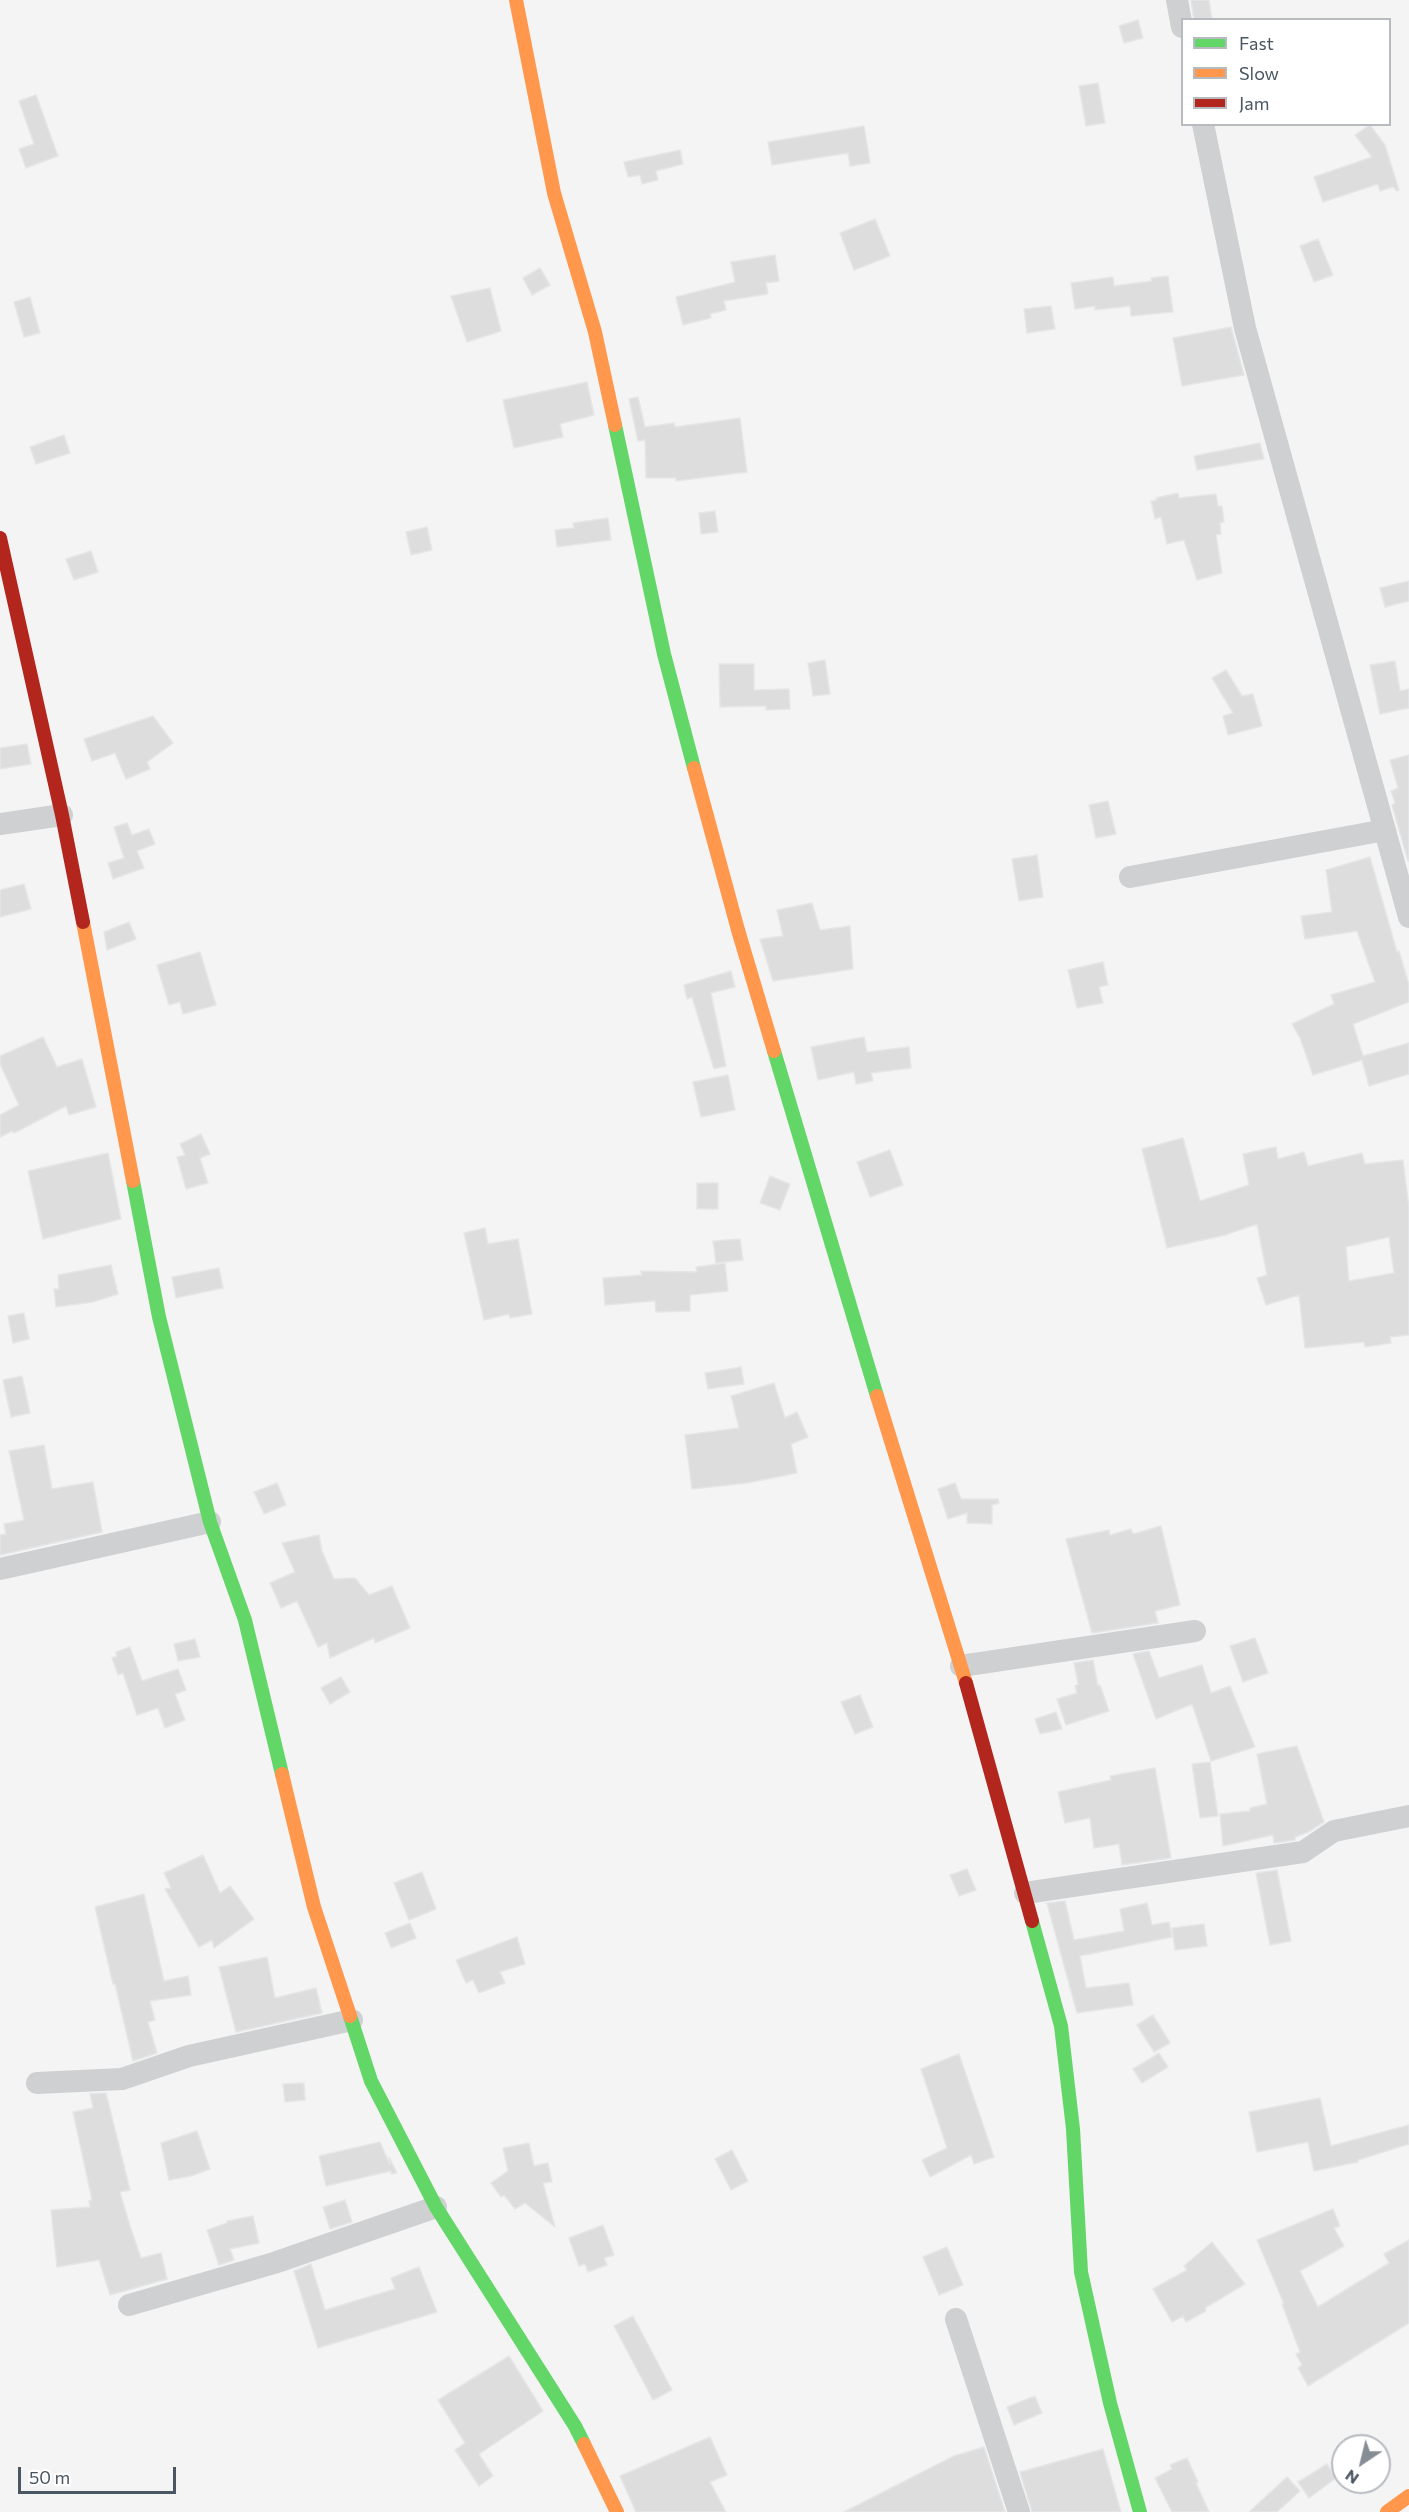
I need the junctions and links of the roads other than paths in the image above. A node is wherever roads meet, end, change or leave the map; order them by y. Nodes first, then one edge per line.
1 (516, 0) edge
2 (1177, 0) edge
3 (1181, 22) edge
4 (1203, 126) edge
5 (0, 538) edge
6 (62, 815) junction
7 (0, 824) edge
8 (1385, 830) junction
9 (1130, 877) dead end
10 (1409, 917) edge
11 (210, 1522) junction
12 (0, 1569) edge
13 (1196, 1631) dead end
14 (961, 1666) junction
15 (1409, 1816) edge
16 (1024, 1893) junction
17 (351, 2020) junction
18 (37, 2083) dead end
19 (436, 2207) junction
20 (129, 2305) dead end
21 (956, 2319) dead end
22 (1409, 2496) edge
23 (618, 2512) edge
24 (1019, 2512) edge
25 (1140, 2512) edge
26 (1387, 2512) edge

1 - 14 main road
2 - 3 street
4 - 8 street
5 - 6 main road
6 - 7 street
6 - 11 main road
8 - 9 street
8 - 10 street
11 - 12 street
11 - 17 main road
13 - 14 street
14 - 16 main road
15 - 16 street
16 - 25 main road
17 - 18 street
17 - 19 main road
19 - 20 street
19 - 23 main road
21 - 24 street
22 - 26 main road

